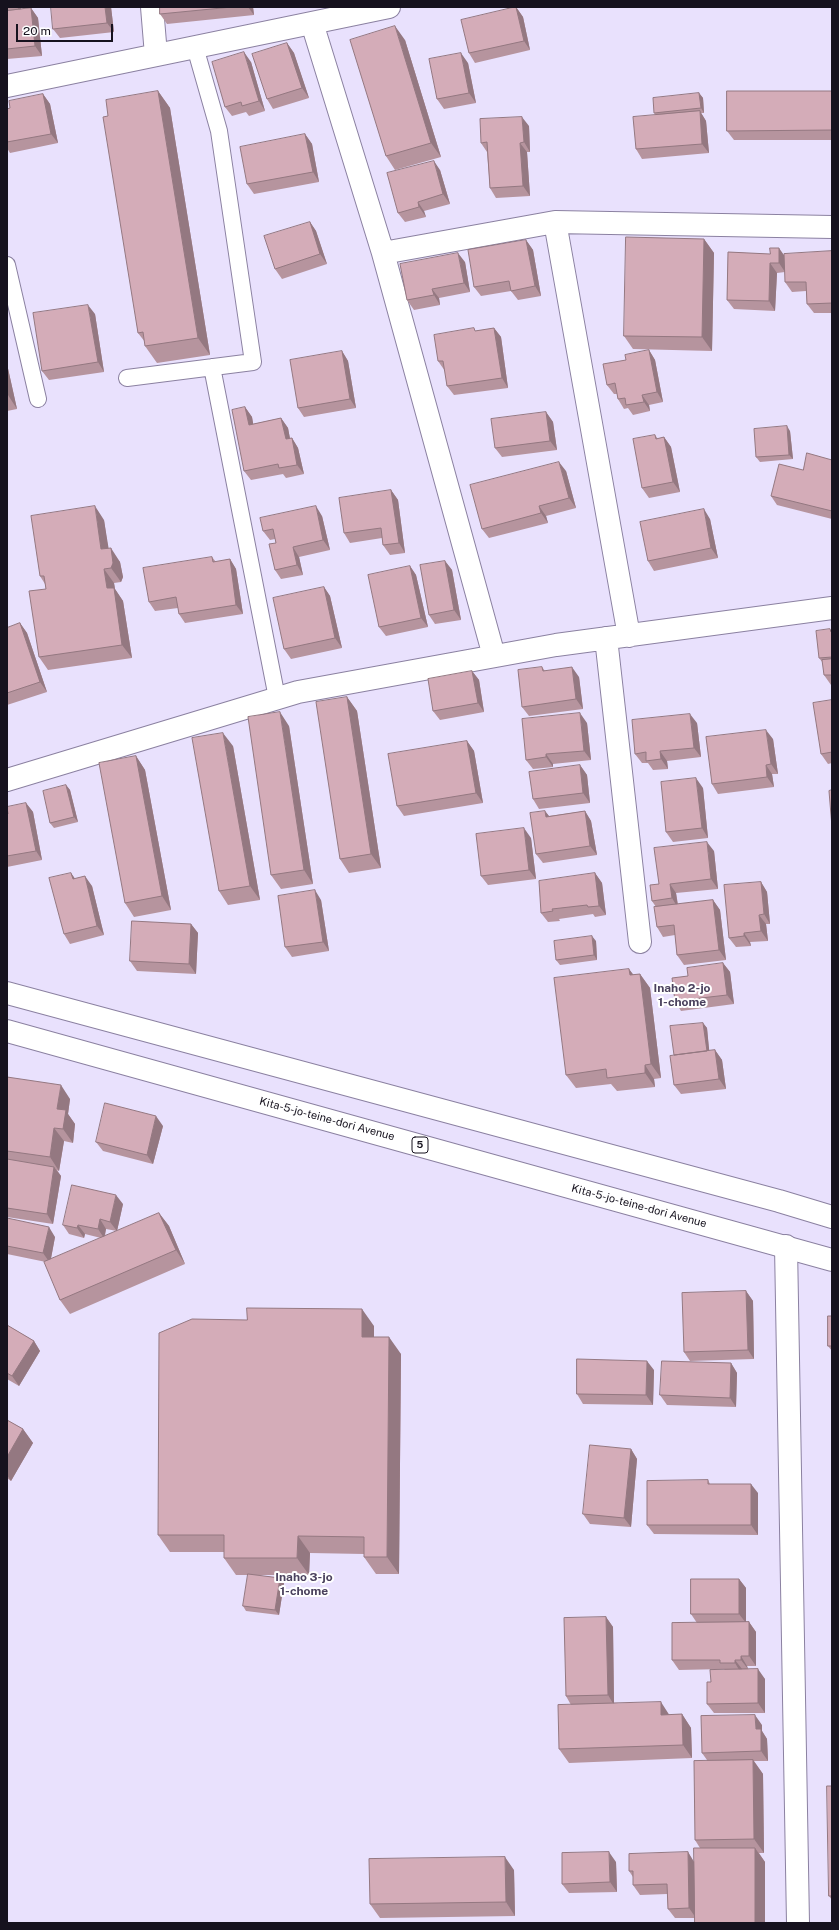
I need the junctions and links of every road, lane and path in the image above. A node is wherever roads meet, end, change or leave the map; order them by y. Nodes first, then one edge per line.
1 (152, 7) edge
2 (389, 7) edge
3 (312, 23) junction
4 (195, 47) junction
5 (156, 55) junction
6 (7, 86) edge
7 (556, 222) junction
8 (832, 227) edge
9 (383, 253) junction
10 (7, 265) edge
11 (212, 367) junction
12 (127, 378) dead end
13 (38, 399) dead end
14 (832, 608) edge
15 (629, 636) junction
16 (606, 638) junction
17 (494, 656) junction
18 (278, 698) junction
19 (7, 780) edge
20 (640, 942) dead end
21 (7, 993) edge
22 (7, 1031) edge
23 (832, 1217) edge
24 (786, 1246) junction
25 (832, 1260) edge
26 (798, 1923) edge

1 - 5 main road
2 - 3 main road
3 - 4 main road
3 - 9 main road
4 - 5 main road
4 - 11 lane
5 - 6 main road
7 - 8 main road
7 - 9 main road
7 - 15 main road
9 - 17 main road
10 - 13 lane
11 - 12 lane
11 - 18 lane
14 - 15 main road
15 - 16 main road
16 - 17 main road
16 - 20 main road
17 - 18 main road
18 - 19 main road
21 - 23 main road
22 - 24 main road, Kita-5-jo-teine-dori Avenue / 5
24 - 25 main road, Kita-5-jo-teine-dori Avenue / 5
24 - 26 main road

